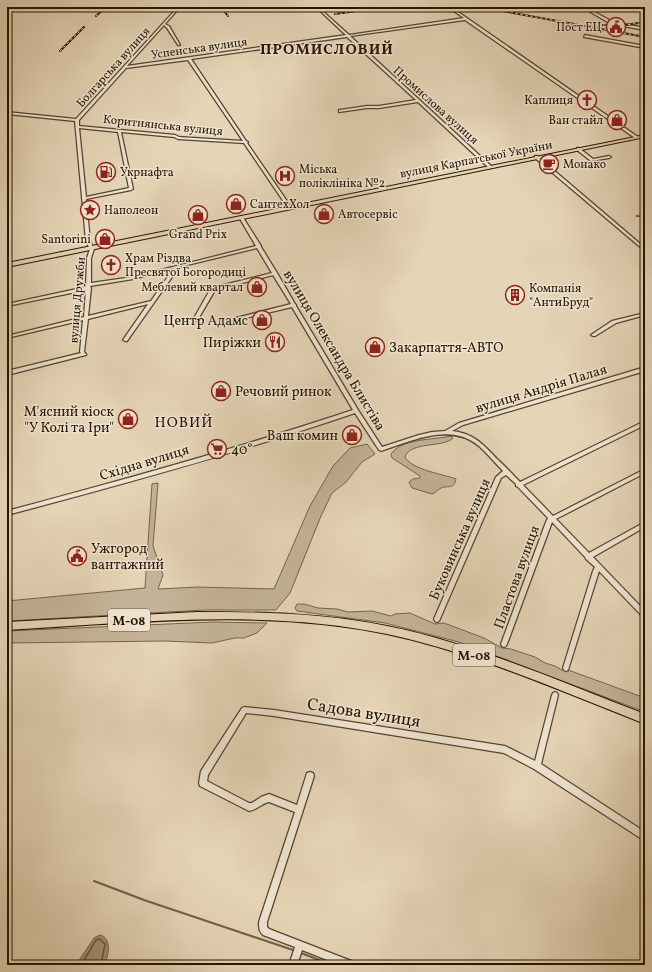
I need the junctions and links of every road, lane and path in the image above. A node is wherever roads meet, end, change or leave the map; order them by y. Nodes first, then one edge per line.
1 (179, 7) edge
2 (316, 7) edge
3 (449, 7) edge
4 (583, 7) edge
5 (465, 18) junction
6 (164, 24) junction
7 (645, 29) edge
8 (347, 36) junction
9 (584, 36) dead end
10 (179, 44) dead end
11 (645, 47) edge
12 (189, 59) junction
13 (125, 67) junction
14 (417, 101) junction
15 (340, 111) dead end
16 (7, 113) edge
17 (77, 120) junction
18 (78, 127) junction
19 (119, 131) junction
20 (644, 136) edge
21 (636, 138) junction
22 (246, 142) junction
23 (578, 149) junction
24 (536, 157) junction
25 (609, 157) dead end
26 (490, 167) junction
27 (84, 198) junction
28 (289, 207) junction
29 (241, 217) junction
30 (259, 246) junction
31 (91, 248) junction
32 (645, 250) edge
33 (7, 265) edge
34 (178, 266) junction
35 (275, 273) junction
36 (89, 287) junction
37 (152, 302) junction
38 (7, 305) edge
39 (294, 305) junction
40 (645, 314) edge
41 (87, 317) junction
42 (195, 320) dead end
43 (224, 322) dead end
44 (593, 335) dead end
45 (7, 337) edge
46 (125, 340) dead end
47 (645, 369) edge
48 (7, 374) edge
49 (356, 411) junction
50 (645, 423) edge
51 (444, 433) junction
52 (645, 471) edge
53 (506, 472) junction
54 (518, 485) junction
55 (7, 514) edge
56 (551, 519) junction
57 (645, 524) edge
58 (588, 557) junction
59 (599, 567) junction
60 (645, 615) edge
61 (437, 619) dead end
62 (7, 626) edge
63 (504, 644) dead end
64 (566, 668) dead end
65 (555, 695) dead end
66 (645, 719) edge
67 (537, 766) junction
68 (310, 776) dead end
69 (299, 810) junction
70 (645, 837) edge
71 (300, 945) junction
72 (292, 965) edge
73 (351, 965) edge

1 - 6 street, Болгарська вулиця
2 - 8 street, Промислова вулиця
3 - 5 street
4 - 7 street
5 - 8 street, Успенська вулиця
5 - 21 street
6 - 10 street
6 - 13 street, Болгарська вулиця
8 - 12 street, Успенська вулиця
8 - 14 street, Промислова вулиця
9 - 11 street
12 - 13 street, Успенська вулиця
12 - 22 street
13 - 17 street, Болгарська вулиця
14 - 15 street
14 - 26 street, Промислова вулиця
16 - 17 street
17 - 18 street
18 - 19 street, Коритнянська вулиця
18 - 27 street
19 - 22 street, Коритнянська вулиця
19 - 27 street
20 - 21 main road, вулиця Карпатської України
21 - 23 main road, вулиця Карпатської України
22 - 28 street
23 - 24 main road, вулиця Карпатської України
23 - 25 street
24 - 26 main road, вулиця Карпатської України
24 - 32 street
26 - 28 main road, вулиця Карпатської України
27 - 31 street
28 - 29 main road, вулиця Карпатської України
29 - 30 street, вулиця Олександра Блистіва
29 - 31 main road, вулиця Карпатської України
30 - 34 street
30 - 35 street, вулиця Олександра Блистіва
31 - 33 main road, вулиця Карпатської України
31 - 36 street, вулиця Дружби
34 - 36 street
34 - 37 street
35 - 39 street, вулиця Олександра Блистіва
35 - 42 street
36 - 38 street
36 - 41 street, вулиця Дружби
37 - 41 street
37 - 46 street
39 - 43 street
39 - 49 street, вулиця Олександра Блистіва
40 - 44 street
41 - 45 street
41 - 48 street, вулиця Дружби
47 - 51 street, вулиця Андрія Палая
49 - 51 street, вулиця Олександра Блистіва
49 - 55 street, Східна вулиця
50 - 54 street
51 - 53 street, вулиця Олександра Блистіва
52 - 56 street
53 - 54 street, вулиця Олександра Блистіва
53 - 61 street, Буковинська вулиця
54 - 56 street, вулиця Олександра Блистіва
56 - 58 street, вулиця Олександра Блистіва
56 - 63 street, Пластова вулиця
57 - 58 street
58 - 59 street, вулиця Олександра Блистіва
59 - 60 street, вулиця Олександра Блистіва
59 - 64 street
62 - 66 highway, М-08
65 - 67 street
67 - 69 street, Садова вулиця
67 - 70 street, Садова вулиця
68 - 69 street
69 - 71 street
71 - 72 street
71 - 73 street

